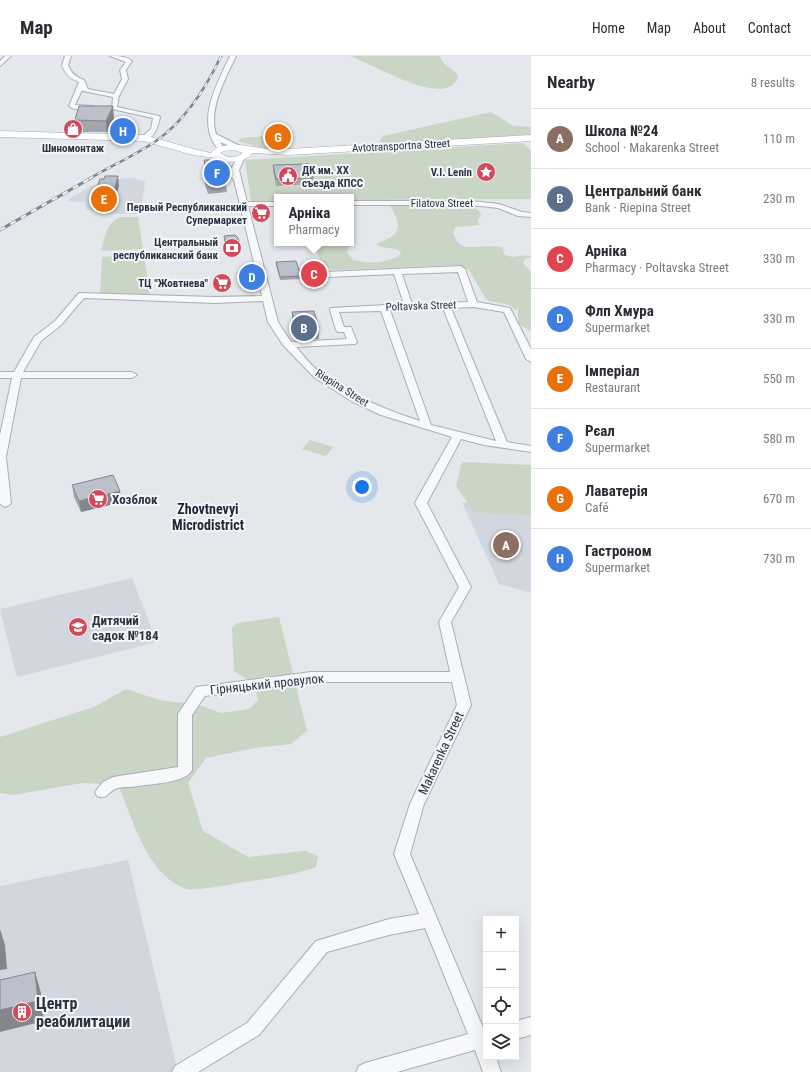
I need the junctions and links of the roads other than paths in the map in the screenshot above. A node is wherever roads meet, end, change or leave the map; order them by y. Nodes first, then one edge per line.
1 (8, 56) edge
2 (68, 56) edge
3 (113, 56) edge
4 (233, 56) edge
5 (1, 63) edge
6 (82, 81) junction
7 (116, 96) junction
8 (109, 108) junction
9 (0, 134) edge
10 (214, 135) junction
11 (144, 138) junction
12 (531, 138) edge
13 (219, 153) junction
14 (241, 153) junction
15 (237, 180) junction
16 (354, 203) edge
17 (244, 204) junction
18 (274, 204) edge
19 (531, 215) edge
20 (397, 271) junction
21 (328, 274) dead end
22 (266, 298) junction
23 (473, 304) junction
24 (446, 305) junction
25 (409, 307) junction
26 (385, 308) junction
27 (288, 345) junction
28 (531, 359) edge
29 (0, 375) edge
30 (16, 375) junction
31 (132, 375) dead end
32 (427, 427) junction
33 (458, 436) junction
34 (503, 445) junction
35 (531, 449) edge
36 (5, 503) dead end
37 (457, 677) junction
38 (102, 792) dead end
39 (430, 919) junction
40 (531, 1026) edge
41 (519, 1029) edge
42 (483, 1042) edge
43 (483, 1047) edge
44 (489, 1060) edge
45 (181, 1072) edge
46 (365, 1072) edge
47 (492, 1072) edge

1 - 5 street
2 - 6 street
3 - 7 street
4 - 10 street, Riepina Street
6 - 7 street
6 - 8 street
7 - 8 street
8 - 11 street
9 - 11 main road
10 - 13 street, Riepina Street
10 - 14 street
11 - 13 main road
12 - 14 main road, Avtotransportna Street
13 - 14 main road
13 - 14 main road
13 - 15 street, Riepina Street
14 - 15 street
15 - 17 street, Riepina Street
16 - 19 street, Filatova Street
17 - 18 street
17 - 22 street, Riepina Street
20 - 21 street
20 - 23 street
20 - 25 street
22 - 27 street, Riepina Street
22 - 30 street
23 - 24 street, Poltavska Street
23 - 28 street, Poltavska Street
24 - 25 street, Poltavska Street
24 - 34 street
25 - 26 street, Poltavska Street
26 - 27 street, Poltavska Street
26 - 32 street
27 - 32 street, Riepina Street
29 - 30 street
30 - 31 street
30 - 36 street
32 - 33 street, Riepina Street
33 - 34 street, Riepina Street
33 - 37 street, Makarenka Street
34 - 35 street, Riepina Street
37 - 38 street, Гірняцький провулок
37 - 39 street, Makarenka Street
39 - 42 street, Makarenka Street
39 - 45 street
40 - 41 street
43 - 46 street
44 - 47 street, Makarenka Street

